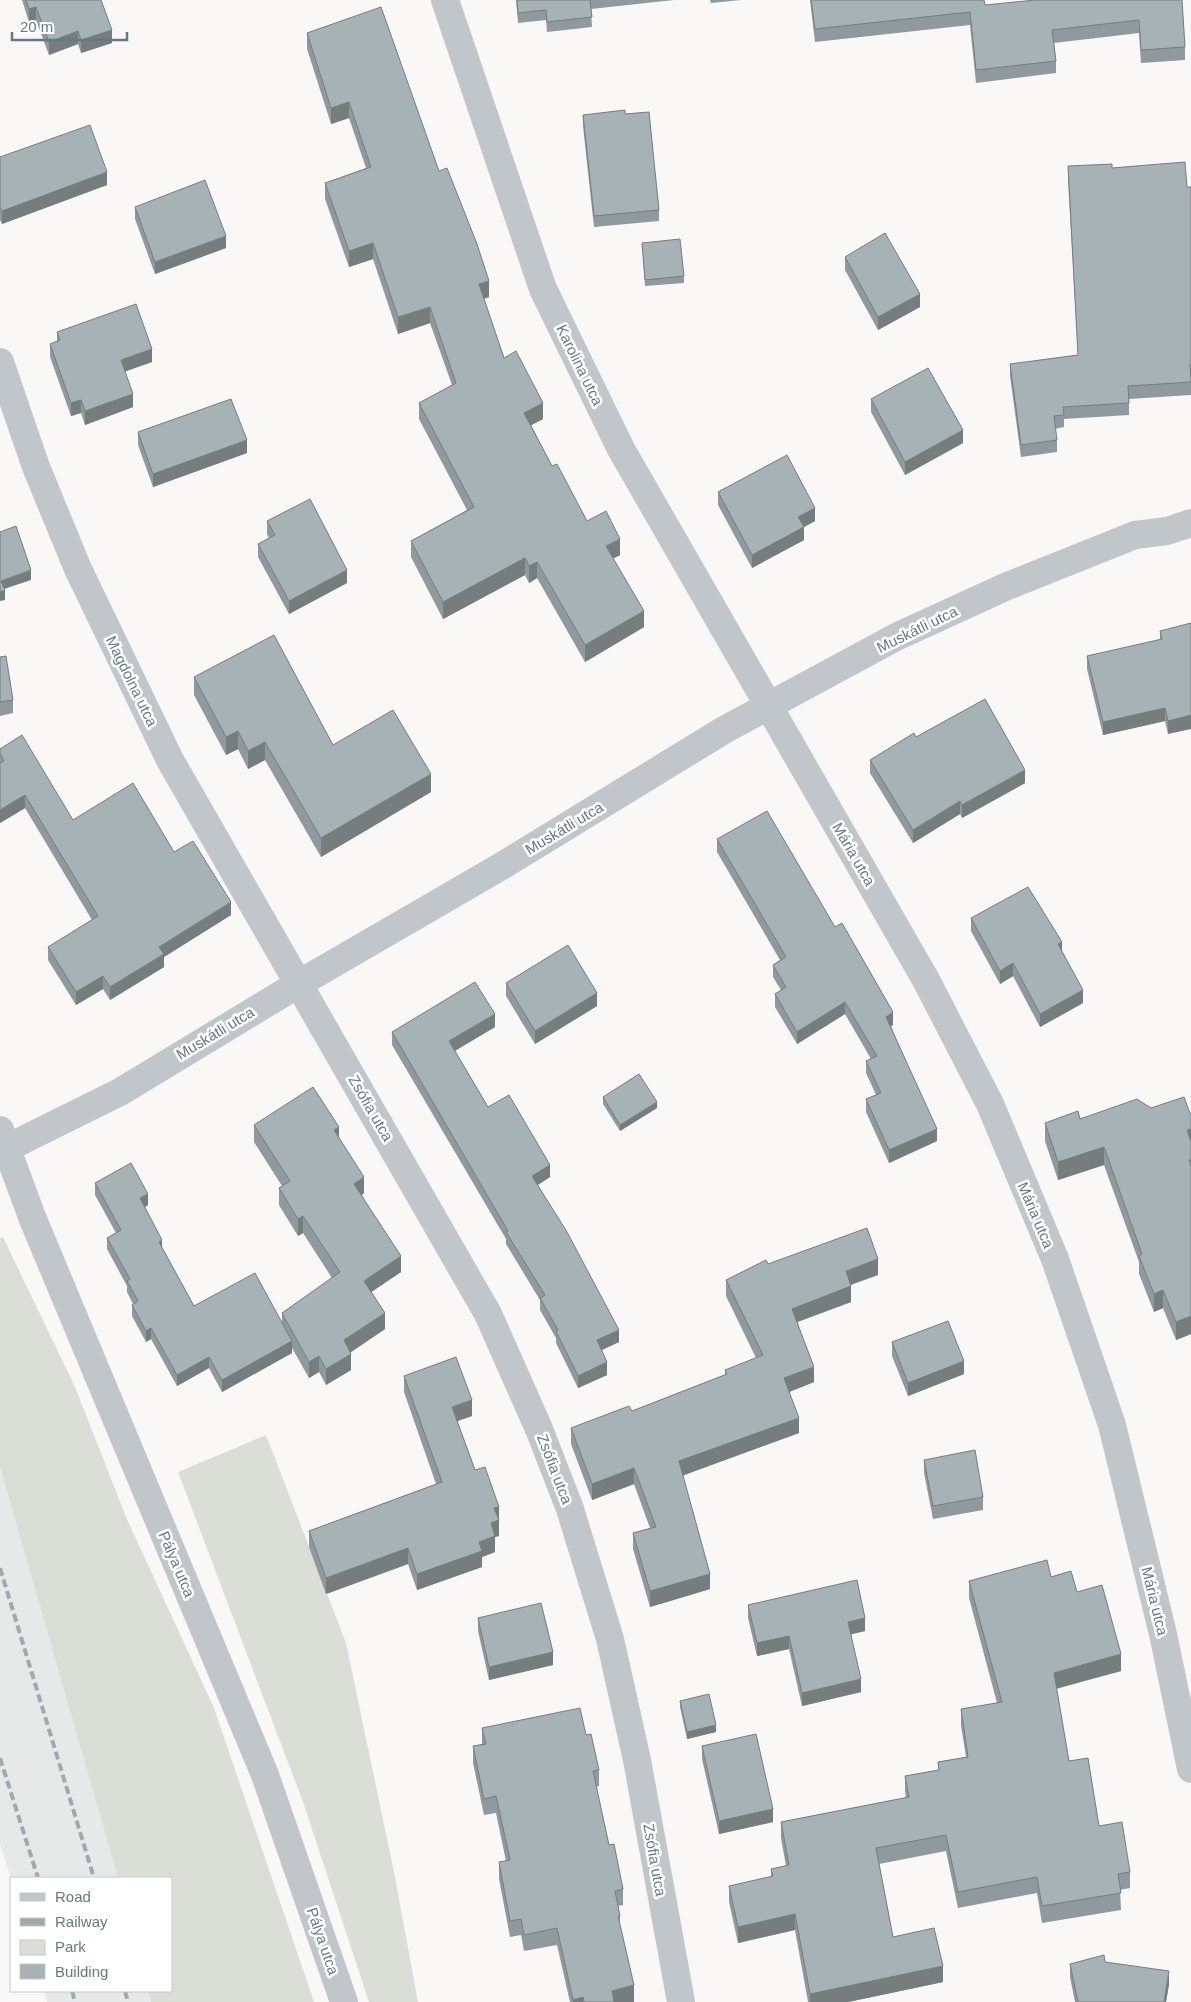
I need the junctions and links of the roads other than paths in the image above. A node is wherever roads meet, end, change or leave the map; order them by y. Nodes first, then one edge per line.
1 (445, 0) edge
2 (0, 362) edge
3 (1191, 503) edge
4 (1191, 523) edge
5 (1135, 535) junction
6 (769, 705) junction
7 (300, 983) junction
8 (3, 1139) edge
9 (1191, 1769) edge
10 (344, 2002) edge
11 (682, 2002) edge

1 - 6 street, Karolina utca
2 - 7 street, Magdolna utca
3 - 5 street, Muskátli utca
4 - 5 street, Muskátli utca
5 - 6 street, Muskátli utca
6 - 7 street, Muskátli utca
6 - 9 street, Mária utca
7 - 8 street, Muskátli utca
7 - 11 street, Zsófia utca
8 - 10 street, Pálya utca

